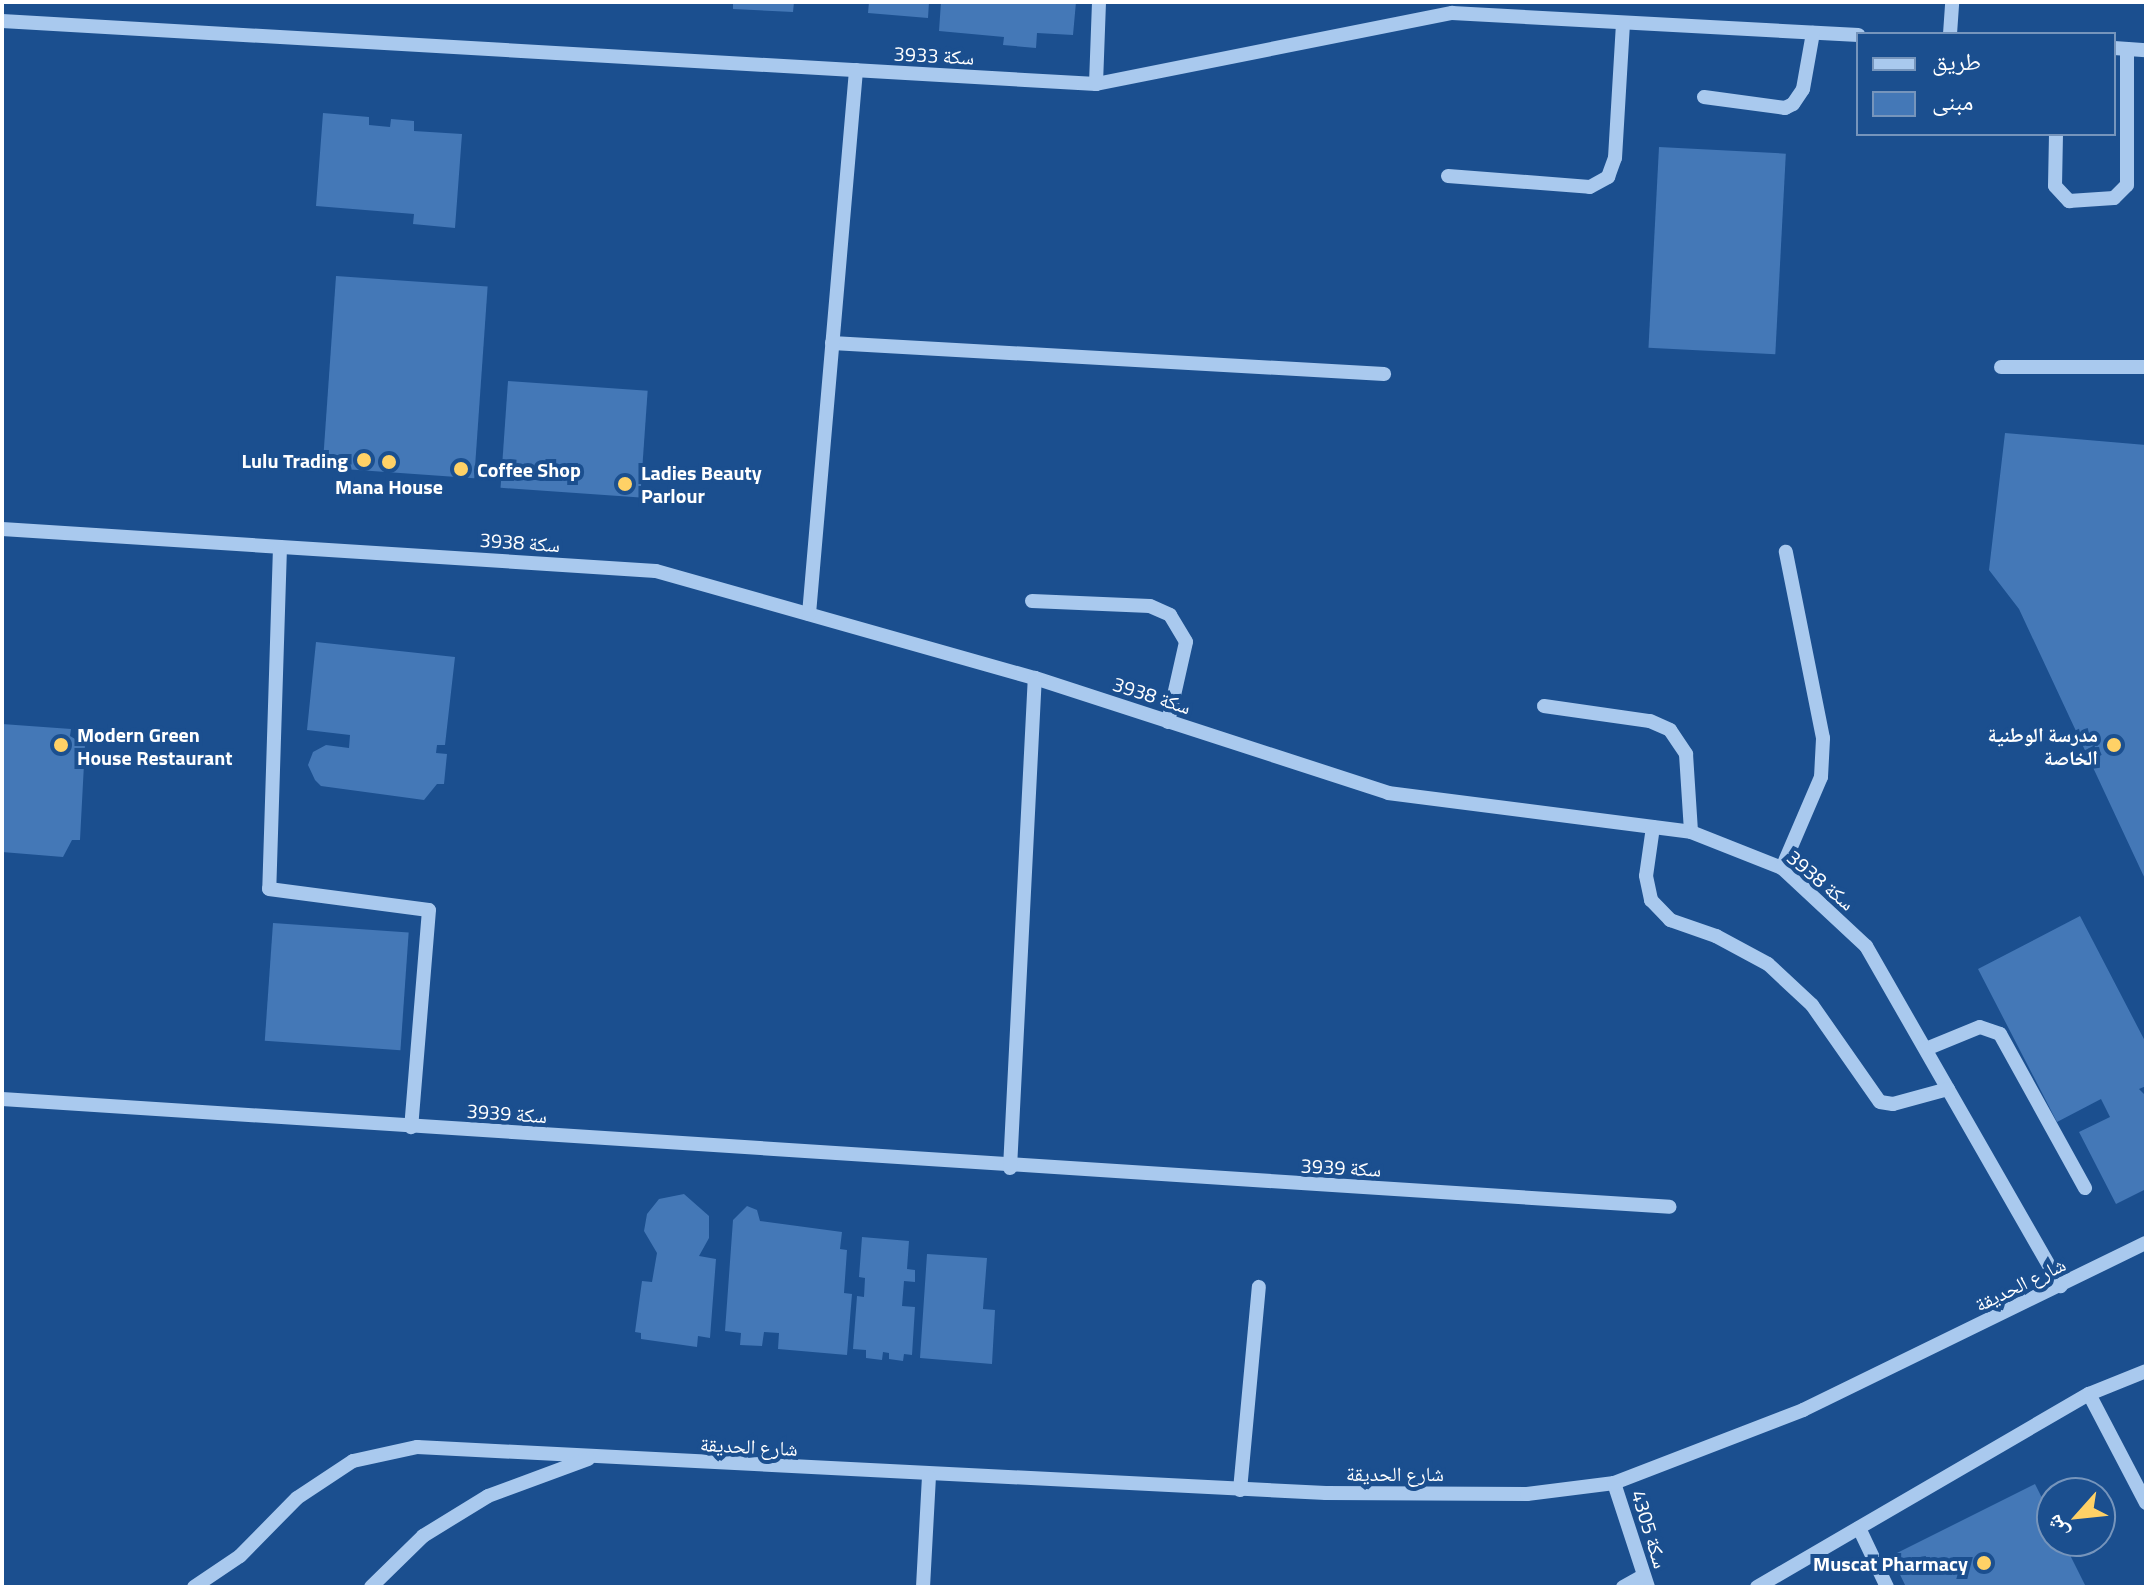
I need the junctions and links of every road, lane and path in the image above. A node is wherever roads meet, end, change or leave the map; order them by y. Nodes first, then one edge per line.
1 (1099, 2) edge
2 (1952, 2) edge
3 (2, 21) edge
4 (1623, 23) junction
5 (1950, 32) edge
6 (1813, 33) junction
7 (1856, 35) edge
8 (2121, 48) edge
9 (2146, 50) edge
10 (856, 70) junction
11 (1096, 84) junction
12 (1704, 97) dead end
13 (2056, 136) edge
14 (1448, 176) dead end
15 (832, 343) junction
16 (2001, 367) dead end
17 (2146, 367) edge
18 (1384, 374) dead end
19 (2, 529) edge
20 (280, 547) junction
21 (1786, 552) dead end
22 (1032, 601) dead end
23 (809, 614) junction
24 (1035, 678) junction
25 (1544, 706) dead end
26 (1168, 722) junction
27 (1653, 827) junction
28 (1691, 832) junction
29 (1782, 868) junction
30 (1926, 1049) junction
31 (1948, 1089) junction
32 (2, 1099) edge
33 (411, 1127) junction
34 (1010, 1168) junction
35 (2085, 1188) dead end
36 (1670, 1207) dead end
37 (2146, 1243) edge
38 (2061, 1286) junction
39 (1259, 1287) dead end
40 (2146, 1371) edge
41 (2089, 1394) junction
42 (593, 1457) junction
43 (929, 1477) junction
44 (1614, 1483) junction
45 (1240, 1490) junction
46 (2146, 1503) edge
47 (1859, 1528) junction
48 (1645, 1582) edge
49 (194, 1587) edge
50 (371, 1587) edge
51 (923, 1587) edge
52 (1623, 1587) edge
53 (1757, 1587) edge
54 (1887, 1587) edge

1 - 11 street
2 - 5 street
3 - 10 street, سكة 3933
4 - 6 street, سكة 3933
4 - 11 street, سكة 3933
4 - 14 street
6 - 7 street, سكة 3933
6 - 12 street
8 - 9 street
8 - 13 street
10 - 11 street, سكة 3933
10 - 15 street
15 - 18 street
15 - 23 street
16 - 17 street
19 - 20 street, سكة 3938
20 - 23 street, سكة 3938
20 - 33 street
21 - 29 street
22 - 26 street
23 - 24 street, سكة 3938
24 - 26 street, سكة 3938
24 - 34 street
25 - 28 street
26 - 27 street, سكة 3938
27 - 28 street, سكة 3938
27 - 31 street
28 - 29 street, سكة 3938
29 - 30 street, سكة 3938
30 - 31 street, سكة 3938
30 - 35 street
31 - 38 street, سكة 3938
32 - 33 street, سكة 3939
33 - 34 street, سكة 3939
34 - 36 street, سكة 3939
37 - 38 street, شارع الحديقة
38 - 44 street, شارع الحديقة
39 - 45 street
40 - 41 street
41 - 46 street
41 - 47 street
42 - 43 street, شارع الحديقة
42 - 49 street, شارع الحديقة
42 - 50 street, شارع الحديقة
43 - 45 street, شارع الحديقة
43 - 51 street
44 - 45 street, شارع الحديقة
44 - 48 street, سكة 4305
47 - 53 street
47 - 54 street
48 - 52 street

